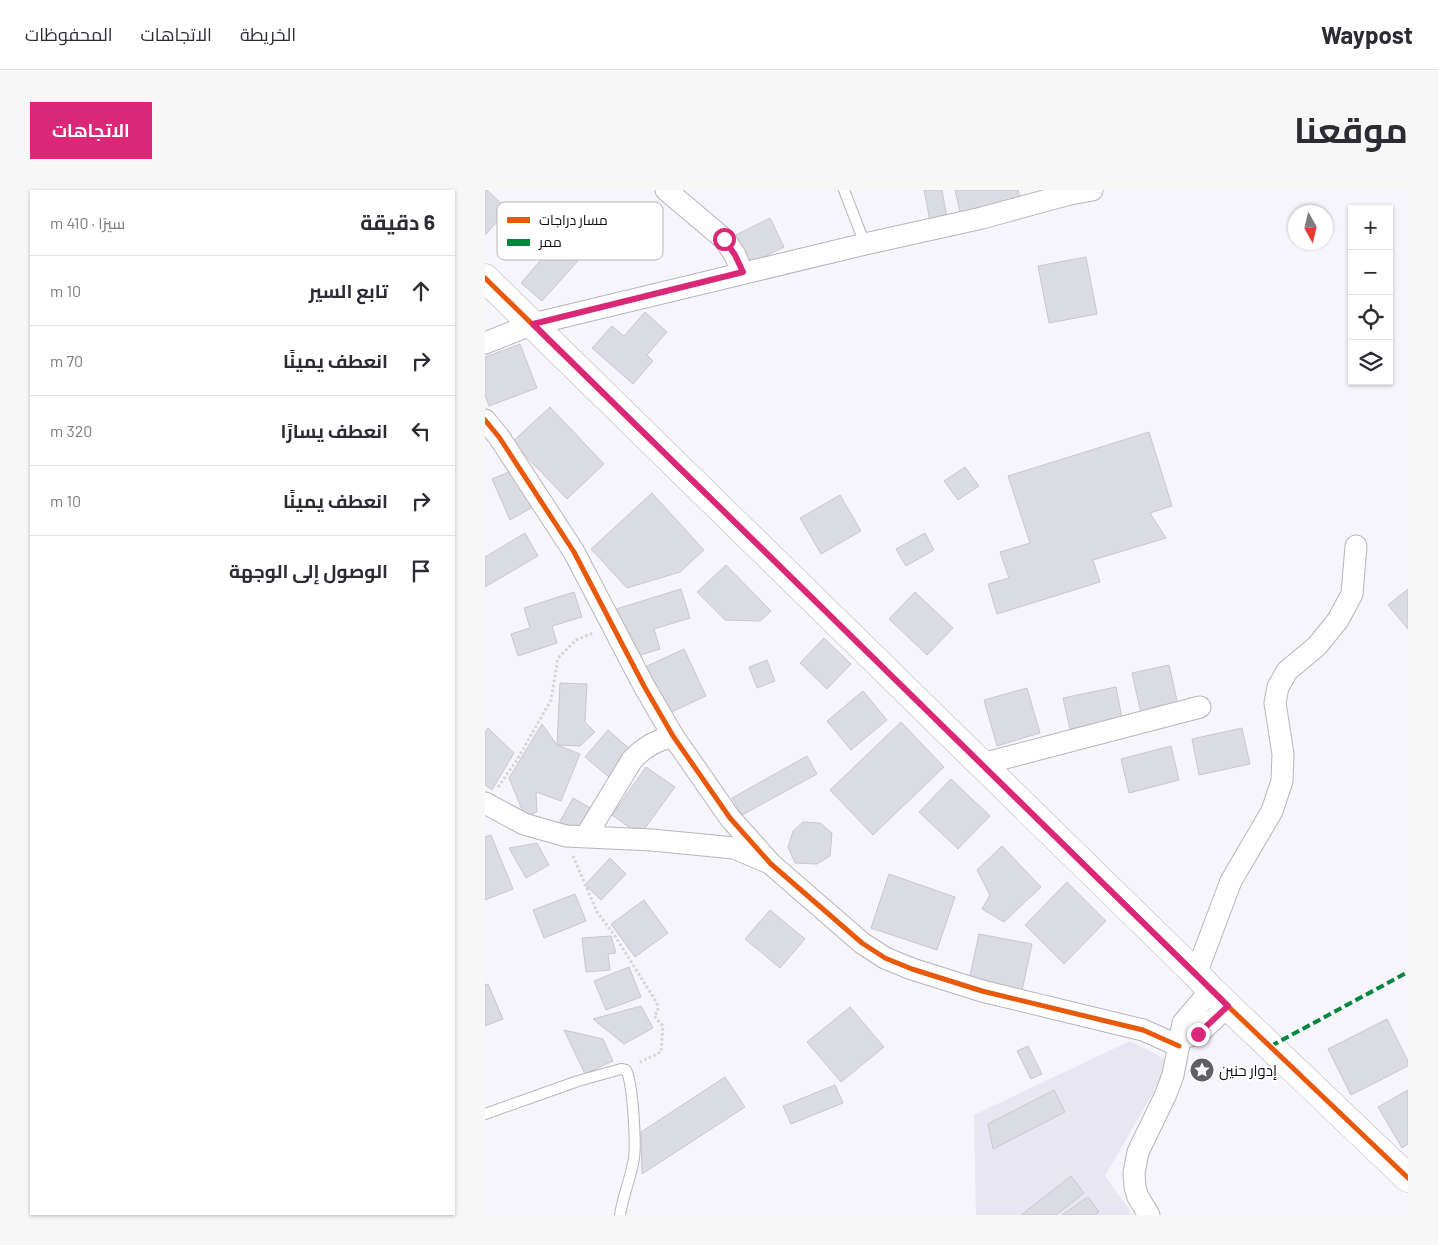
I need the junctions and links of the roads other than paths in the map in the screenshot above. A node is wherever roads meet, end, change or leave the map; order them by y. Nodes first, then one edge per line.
1 (666, 190) edge
2 (845, 190) edge
3 (1092, 190) edge
4 (865, 244) junction
5 (743, 272) junction
6 (485, 278) edge
7 (533, 324) junction
8 (485, 343) edge
9 (485, 420) edge
10 (1356, 546) dead end
11 (1200, 708) dead end
12 (673, 736) junction
13 (982, 764) junction
14 (485, 804) edge
15 (576, 836) junction
16 (771, 864) junction
17 (1212, 990) junction
18 (1180, 1042) junction
19 (485, 1114) edge
20 (1408, 1178) edge
21 (621, 1215) edge
22 (1149, 1215) edge

1 - 5 street
2 - 4 lane
3 - 4 street
4 - 5 street
5 - 7 street
6 - 7 street
7 - 8 street
7 - 13 street
9 - 12 street
10 - 17 street
11 - 13 street
12 - 15 street
12 - 16 street
13 - 17 street
14 - 15 street
15 - 16 street
16 - 18 street
17 - 18 street
17 - 20 street
18 - 22 street
19 - 21 lane

